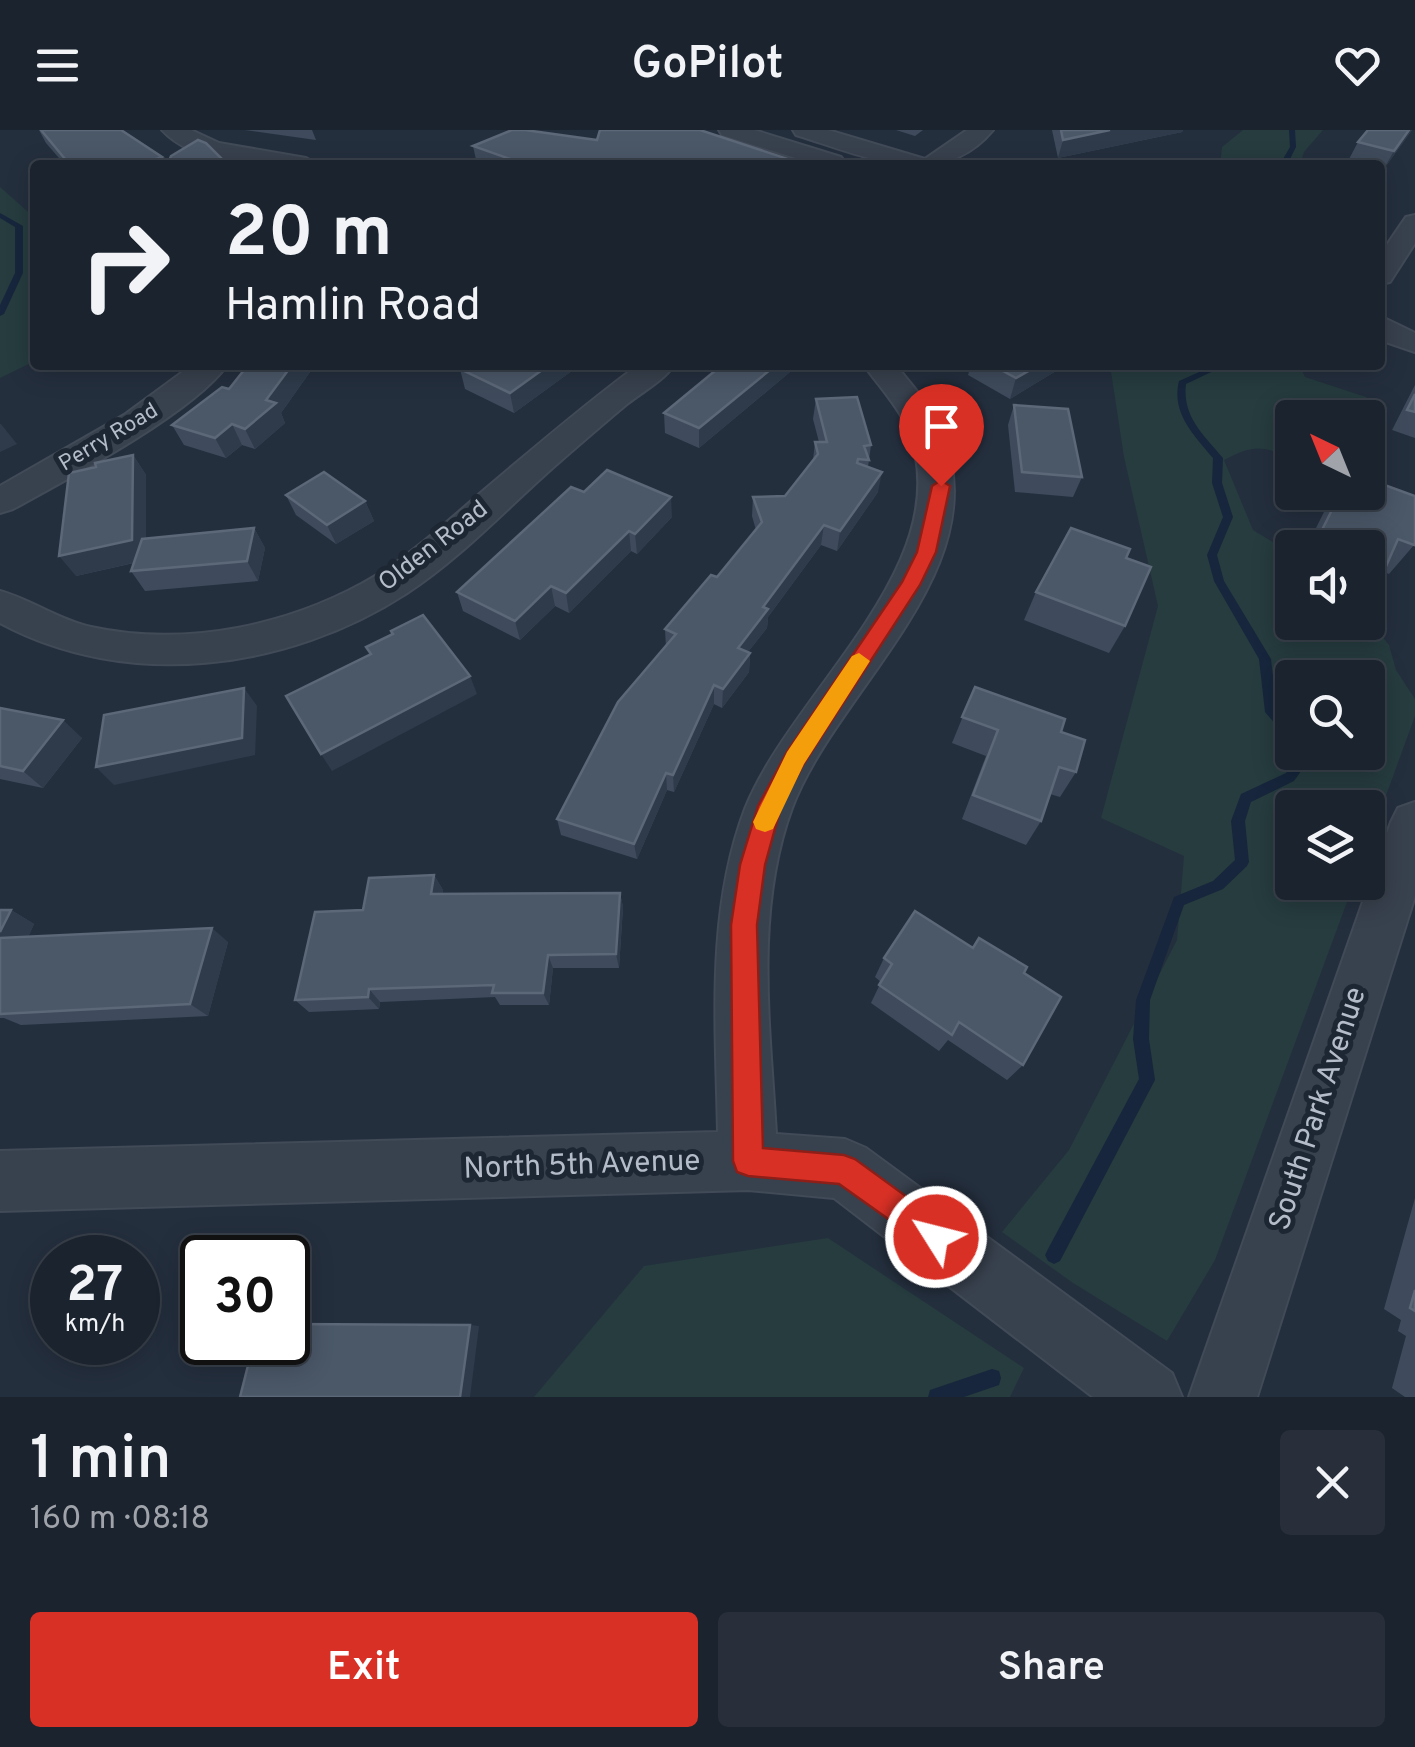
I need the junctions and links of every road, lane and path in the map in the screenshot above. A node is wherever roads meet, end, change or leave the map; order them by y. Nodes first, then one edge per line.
1 (174, 130) edge
2 (730, 130) edge
3 (804, 130) edge
4 (982, 130) edge
5 (277, 160) edge
6 (827, 160) edge
7 (903, 160) edge
8 (939, 160) edge
9 (1415, 223) edge
10 (1385, 268) edge
11 (1385, 310) edge
12 (1415, 313) edge
13 (1385, 329) edge
14 (1415, 343) edge
15 (205, 370) edge
16 (652, 370) edge
17 (884, 370) edge
18 (0, 501) edge
19 (0, 606) edge
20 (1415, 822) edge
21 (1404, 894) edge
22 (748, 1161) junction
23 (0, 1182) edge
24 (1148, 1397) edge
25 (1222, 1397) edge

1 - 5 street
2 - 6 street
3 - 7 street
4 - 8 street
9 - 10 street
11 - 12 street
13 - 14 street
15 - 18 street, Perry Road
16 - 19 street, Olden Road
17 - 22 street
20 - 21 street, South Park Avenue
21 - 25 street, South Park Avenue
22 - 23 street, North 5th Avenue
22 - 24 street, North 5th Avenue

